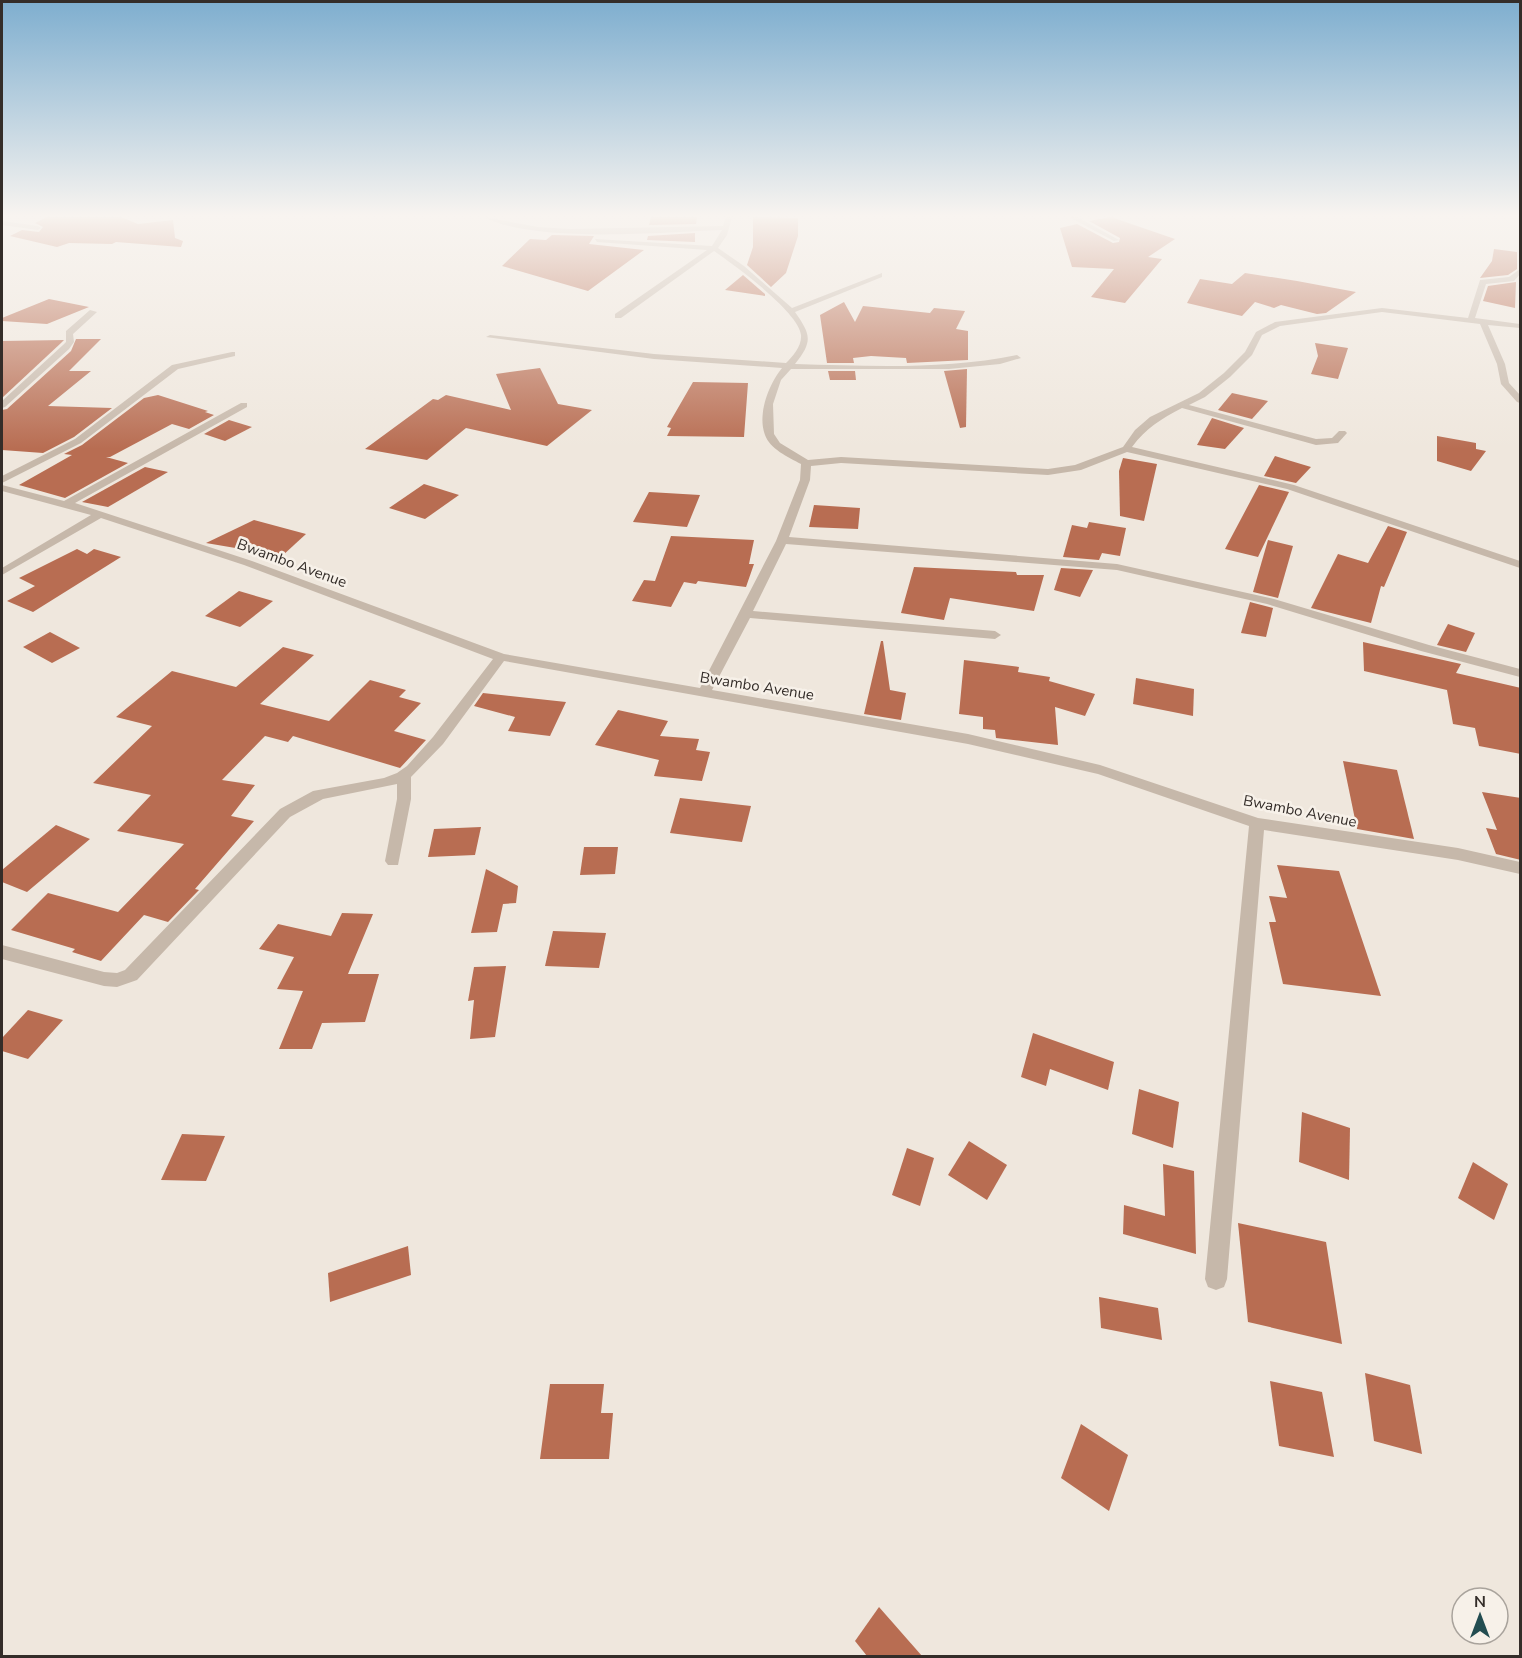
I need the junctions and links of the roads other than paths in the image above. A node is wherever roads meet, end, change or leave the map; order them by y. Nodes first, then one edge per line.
1 (649, 294) edge
2 (772, 294) edge
3 (832, 294) edge
4 (1479, 294) edge
5 (791, 311) junction
6 (93, 312) dead end
7 (618, 316) dead end
8 (1471, 319) junction
9 (1482, 320) junction
10 (1521, 326) edge
11 (490, 338) dead end
12 (232, 354) dead end
13 (1017, 358) dead end
14 (788, 367) junction
15 (1521, 400) edge
16 (2, 405) edge
17 (244, 405) dead end
18 (1179, 405) junction
19 (1342, 433) dead end
20 (1126, 449) junction
21 (806, 463) junction
22 (2, 480) edge
23 (2, 488) edge
24 (66, 504) junction
25 (99, 515) junction
26 (781, 540) junction
27 (1521, 565) edge
28 (2, 573) edge
29 (745, 614) junction
30 (995, 635) dead end
31 (501, 657) junction
32 (1521, 673) edge
33 (703, 694) junction
34 (404, 776) junction
35 (1257, 823) junction
36 (393, 861) dead end
37 (1521, 868) edge
38 (2, 952) edge
39 (1216, 1279) dead end

1 - 7 street
2 - 5 street
3 - 5 street
4 - 8 street
5 - 14 street
6 - 16 street
8 - 9 street
8 - 18 street
9 - 10 street
9 - 15 street
11 - 14 street
12 - 22 street
13 - 14 street
14 - 21 street
17 - 24 street
18 - 19 street
18 - 20 street
20 - 21 street
20 - 27 street
21 - 26 street
23 - 24 street, Bwambo Avenue
24 - 25 street, Bwambo Avenue
25 - 28 street
25 - 31 street, Bwambo Avenue
26 - 29 street
26 - 32 street
29 - 30 street
29 - 33 street
31 - 33 street, Bwambo Avenue
31 - 34 street
33 - 35 street, Bwambo Avenue
34 - 36 street
34 - 38 street
35 - 37 street, Bwambo Avenue
35 - 39 street

